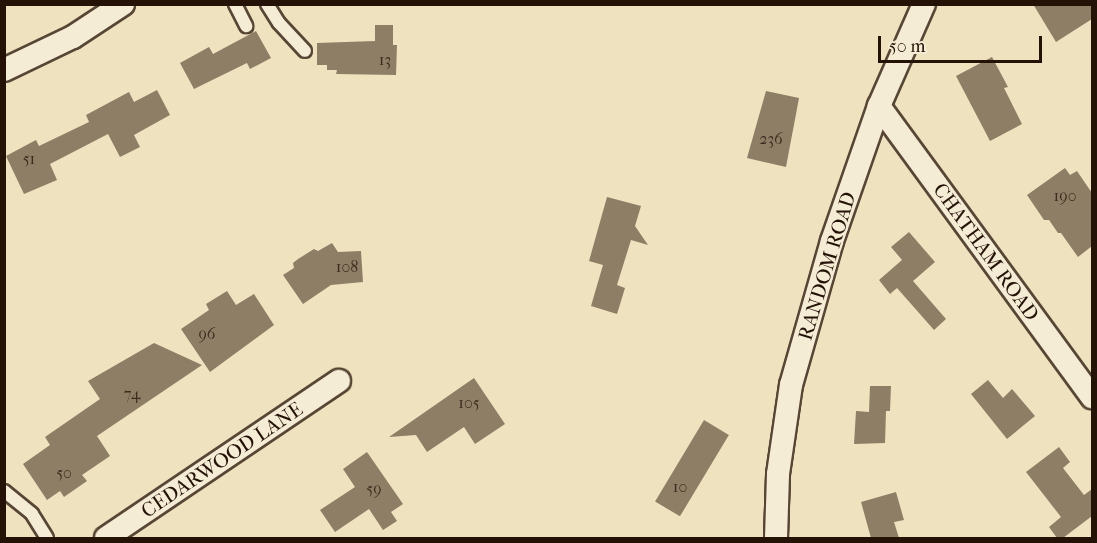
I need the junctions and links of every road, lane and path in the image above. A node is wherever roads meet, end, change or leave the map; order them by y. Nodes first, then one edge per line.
1 (123, 4) edge
2 (235, 4) edge
3 (267, 4) edge
4 (924, 4) edge
5 (246, 26) dead end
6 (305, 51) dead end
7 (4, 70) edge
8 (879, 106) junction
9 (339, 381) dead end
10 (1092, 397) edge
11 (4, 491) edge
12 (47, 538) edge
13 (106, 538) edge
14 (776, 538) edge

1 - 7 street
2 - 5 lane
3 - 6 lane
4 - 8 street, RANDOM ROAD
8 - 10 street, CHATHAM ROAD
8 - 14 street, RANDOM ROAD
9 - 13 street, CEDARWOOD LANE
11 - 12 lane

